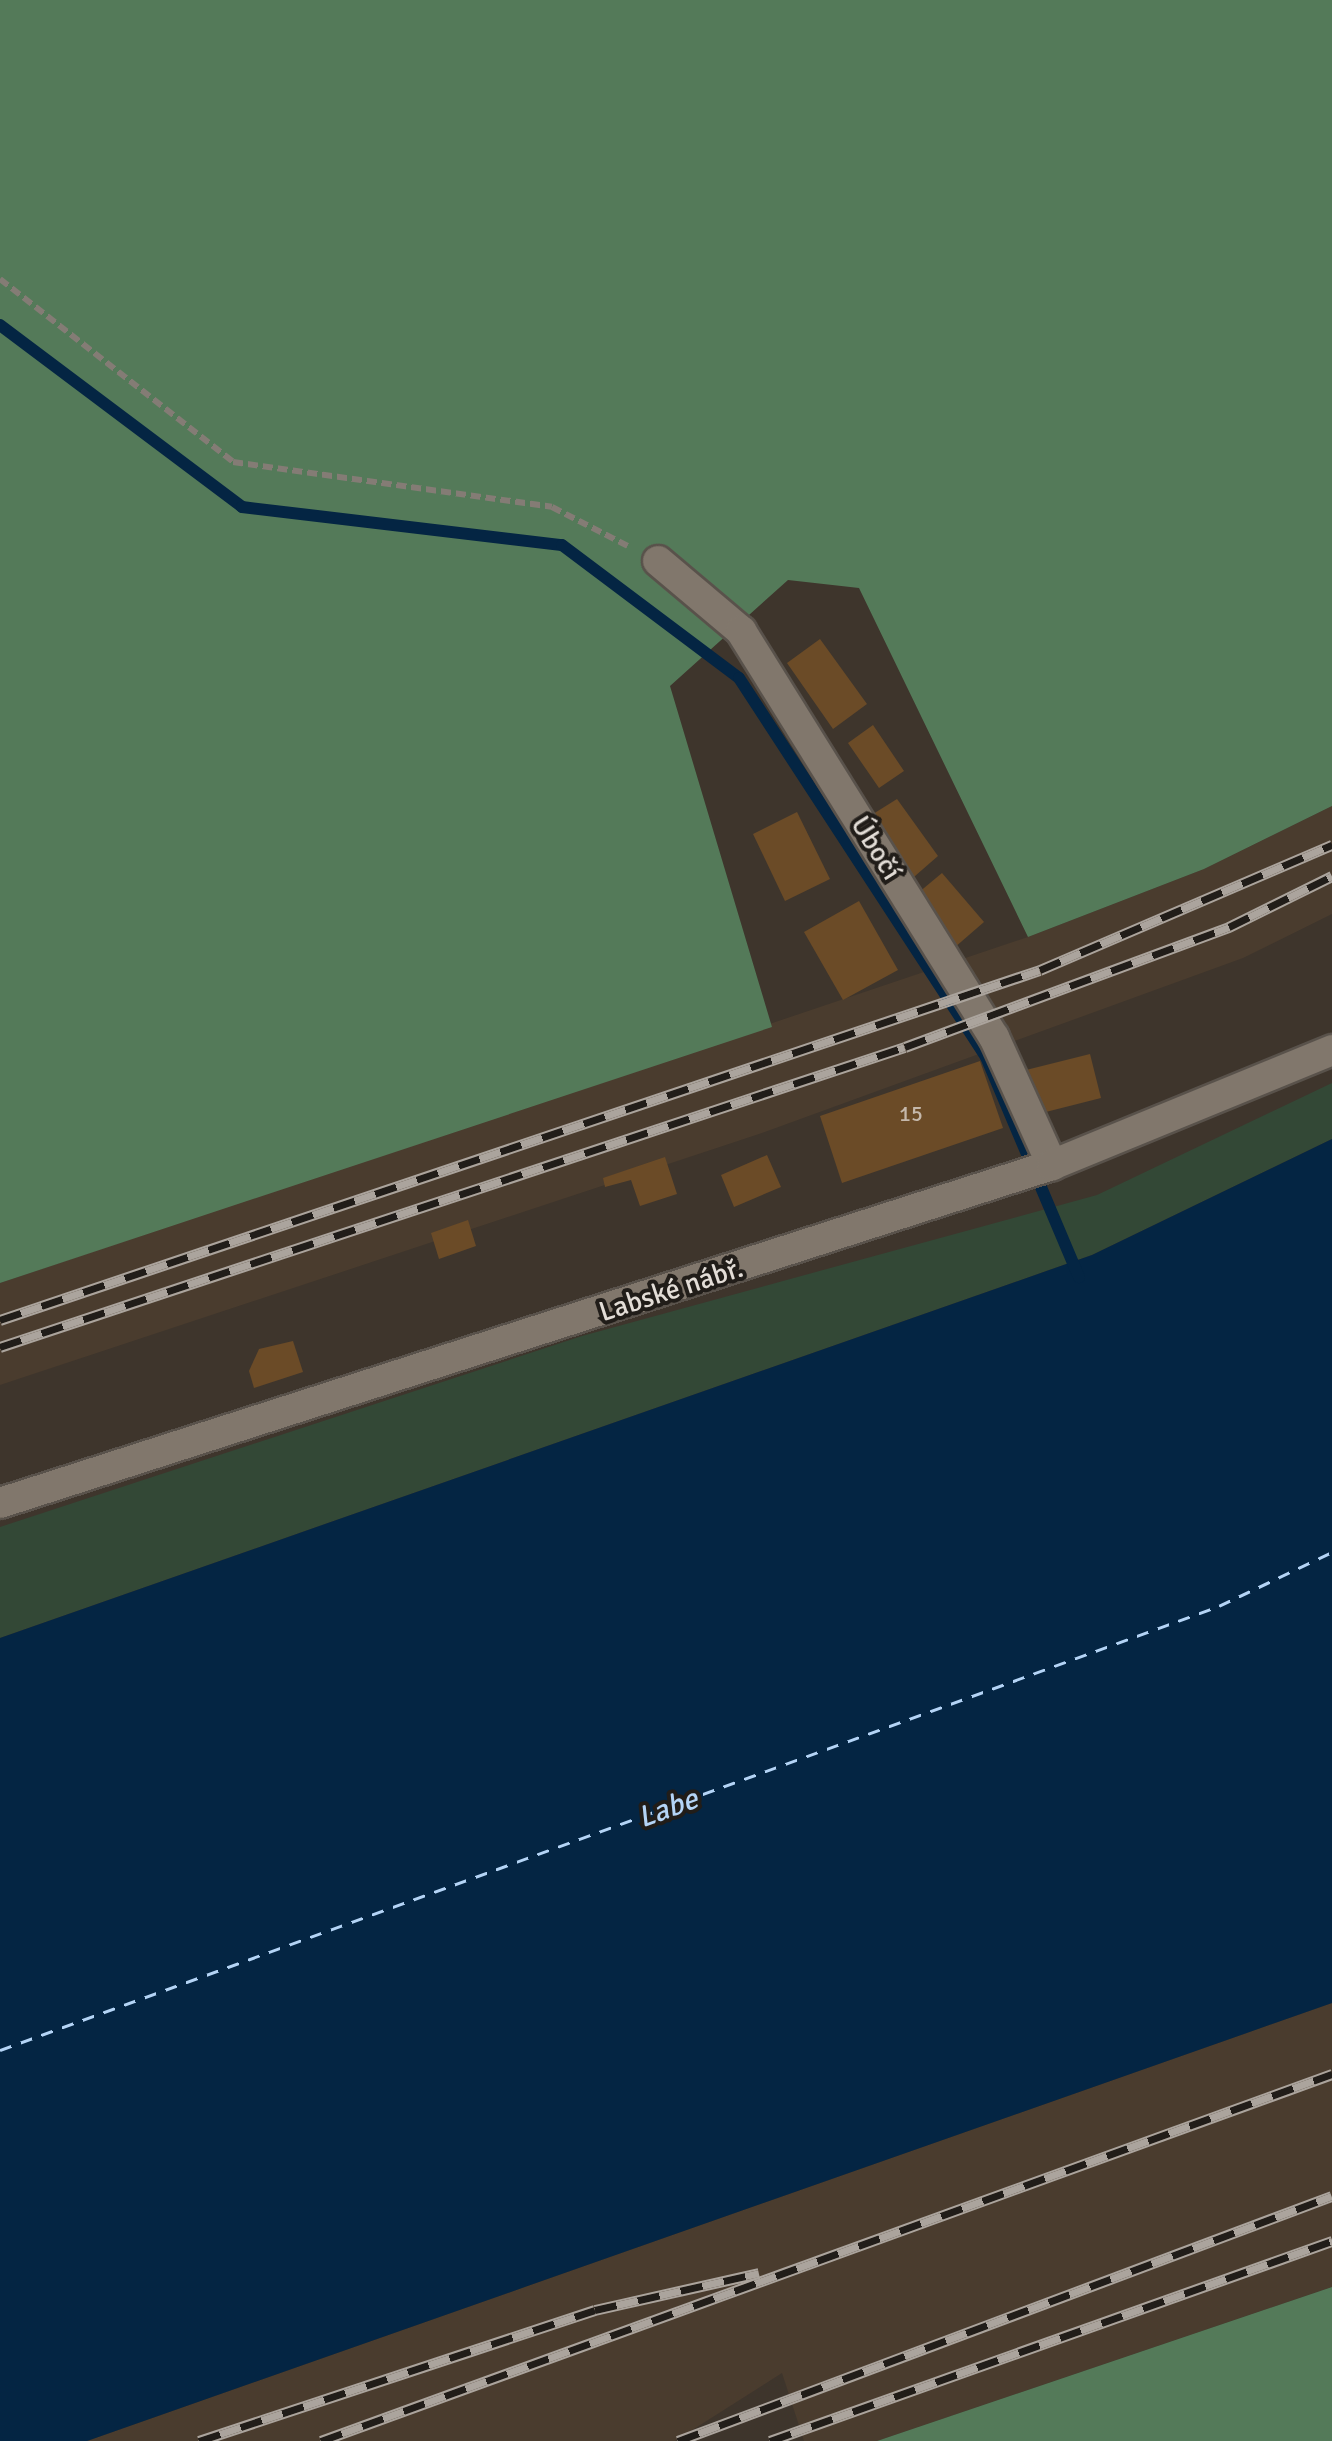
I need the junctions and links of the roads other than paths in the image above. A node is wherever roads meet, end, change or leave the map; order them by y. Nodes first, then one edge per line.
1 (658, 561) road end
2 (1332, 1050) edge
3 (1052, 1166) junction
4 (0, 1504) edge

1 - 3 street, Úbočí
2 - 3 street, Labské nábř.
3 - 4 street, Labské nábř.

